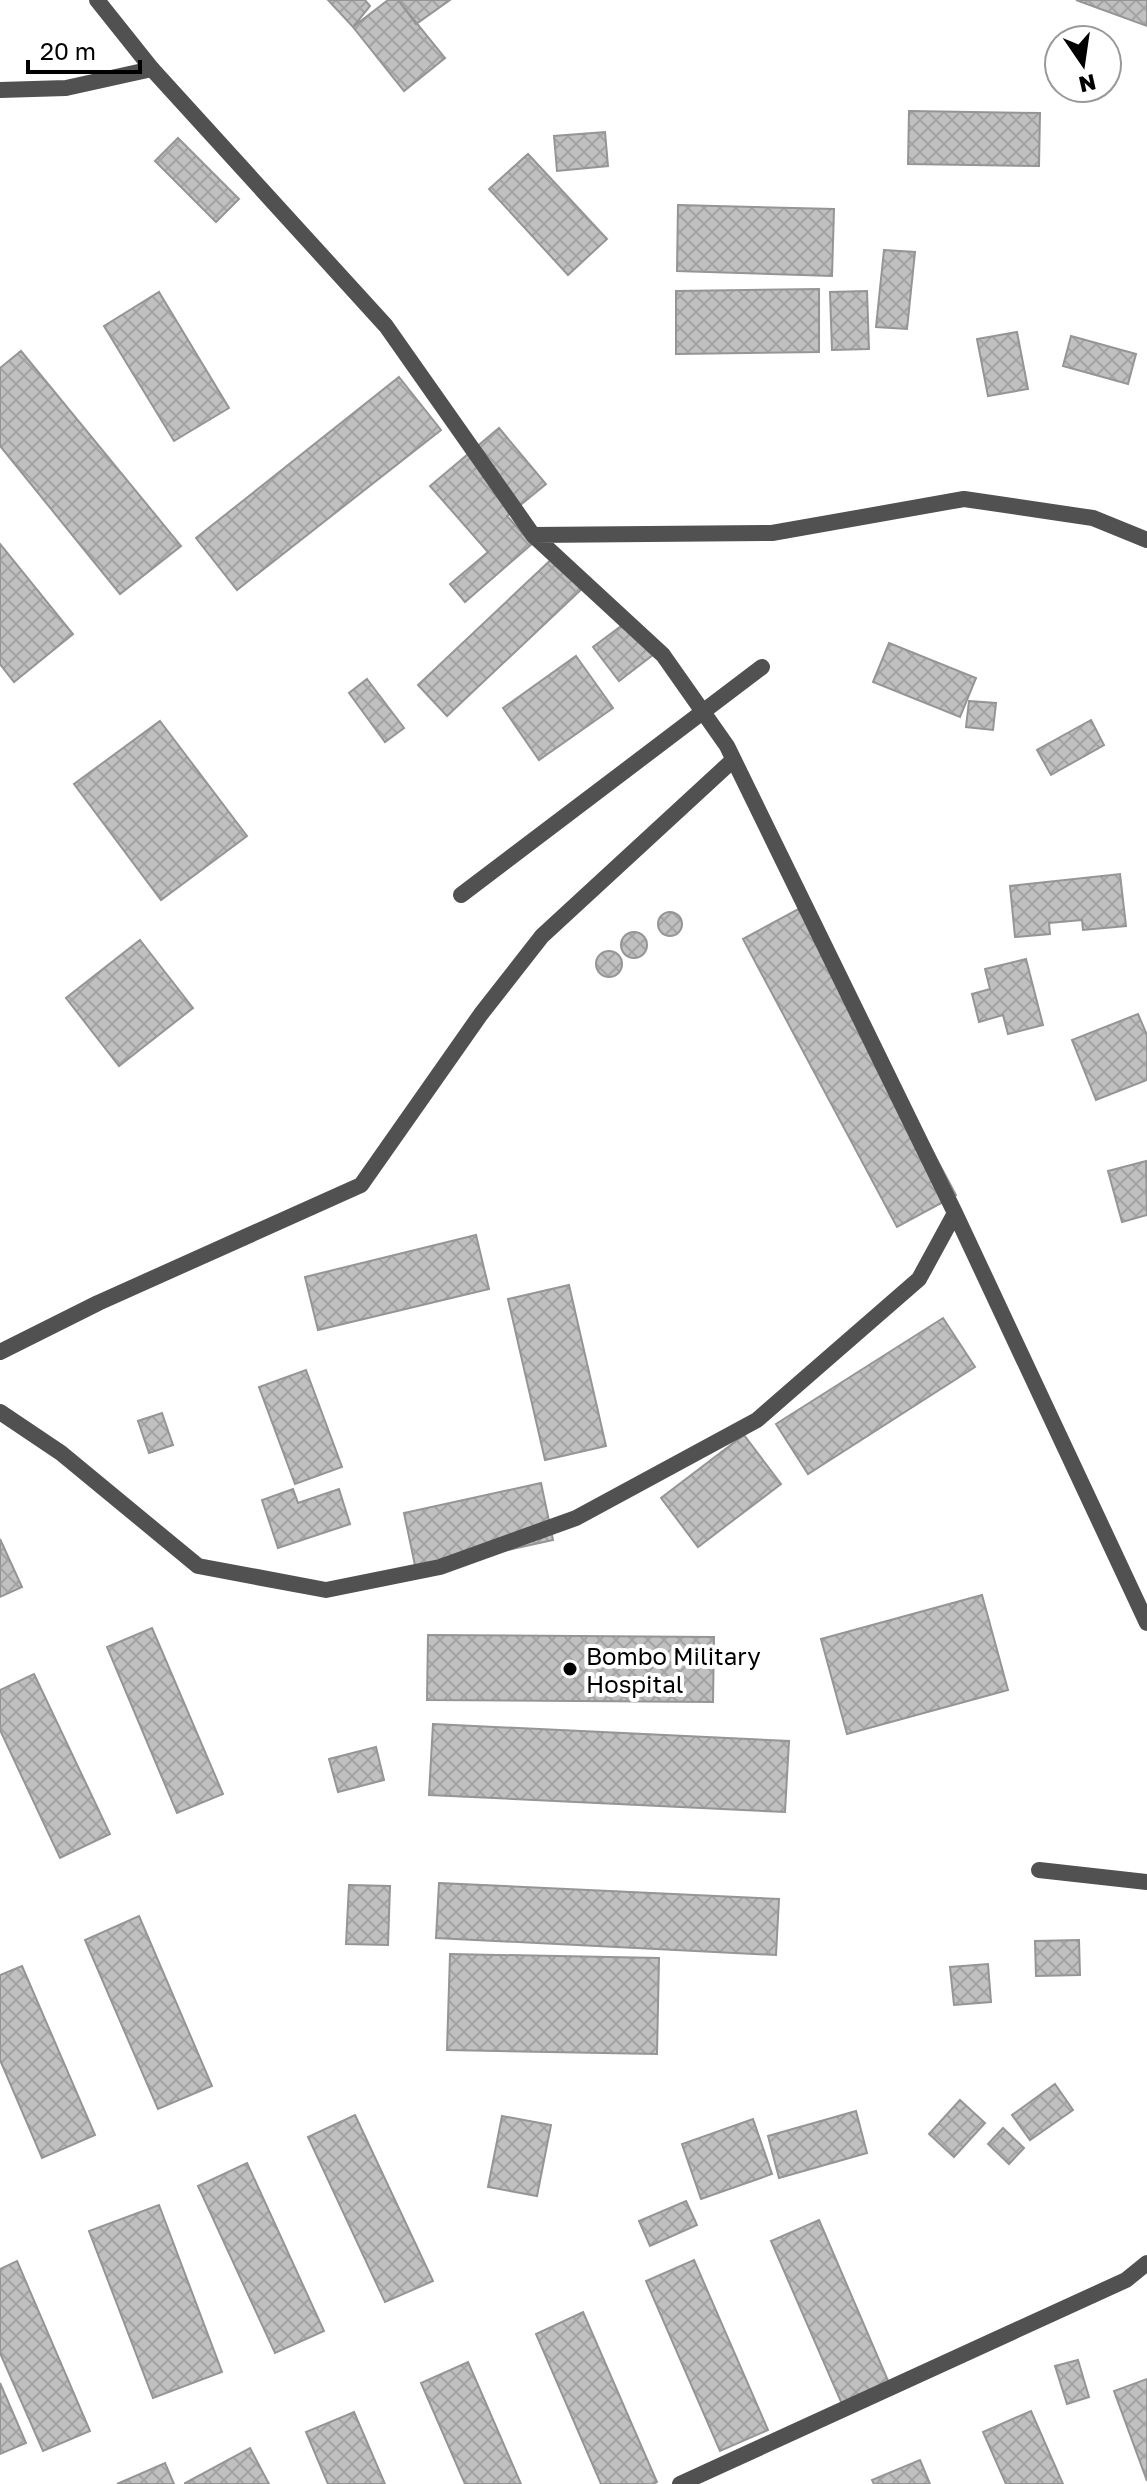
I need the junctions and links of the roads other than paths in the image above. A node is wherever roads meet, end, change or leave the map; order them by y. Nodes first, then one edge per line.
1 (97, 0) edge
2 (152, 69) junction
3 (0, 90) edge
4 (533, 535) junction
5 (1147, 540) edge
6 (762, 667) dead end
7 (704, 714) junction
8 (733, 760) junction
9 (955, 1213) junction
10 (0, 1352) edge
11 (0, 1412) edge
12 (1147, 1623) edge
13 (1039, 1870) dead end
14 (1147, 1882) edge
15 (1147, 2263) edge
16 (680, 2484) edge

1 - 2 street
2 - 3 street
2 - 4 street
4 - 5 street
4 - 7 street
6 - 7 street
7 - 8 street
8 - 9 street
8 - 10 street
9 - 11 street
9 - 12 street
13 - 14 street
15 - 16 street

